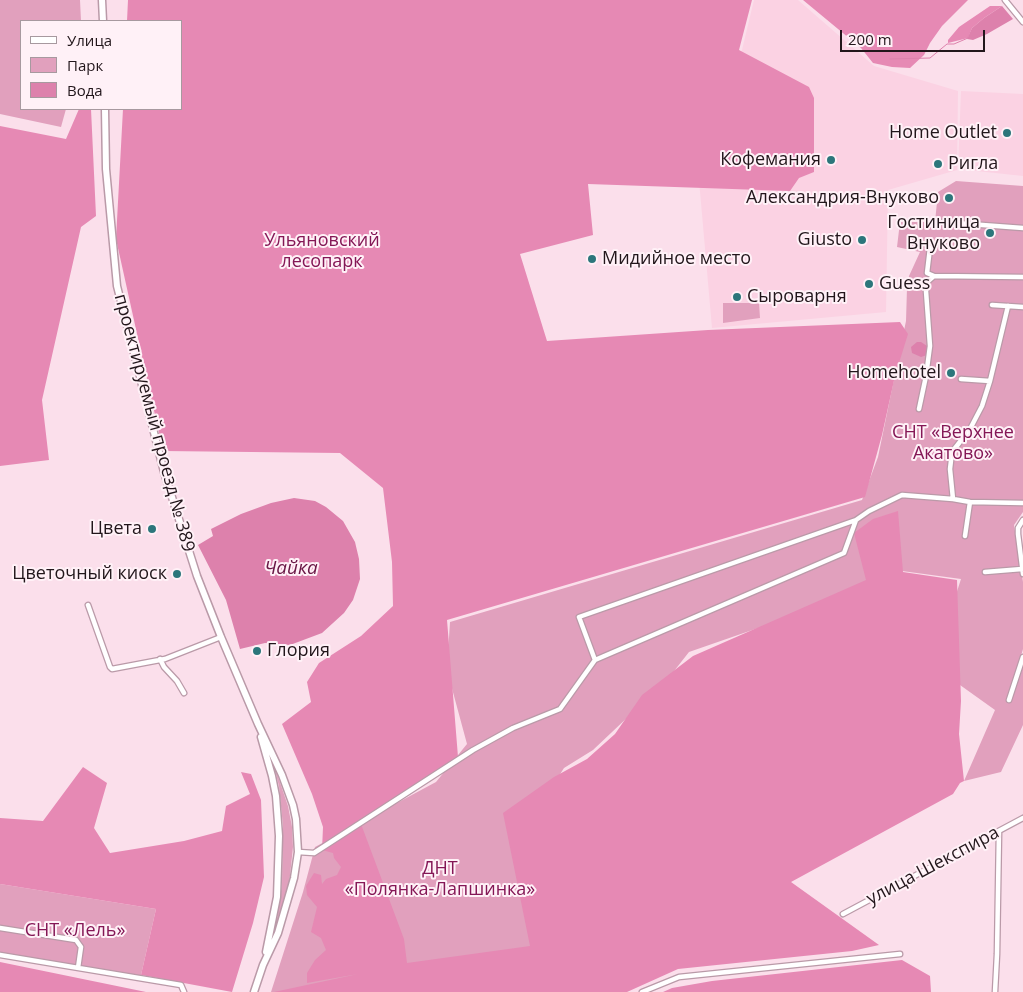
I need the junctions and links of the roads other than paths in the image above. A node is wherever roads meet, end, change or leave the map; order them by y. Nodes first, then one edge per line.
1 (102, 0) edge
2 (1005, 0) edge
3 (103, 20) edge
4 (1023, 22) edge
5 (105, 110) edge
6 (942, 222) dead end
7 (1023, 228) edge
8 (930, 248) dead end
9 (934, 276) junction
10 (1023, 277) edge
11 (992, 305) dead end
12 (1008, 306) junction
13 (1023, 307) edge
14 (961, 379) dead end
15 (990, 381) junction
16 (919, 409) dead end
17 (954, 498) junction
18 (970, 502) junction
19 (1023, 503) edge
20 (856, 520) junction
21 (1023, 520) edge
22 (965, 536) dead end
23 (1023, 571) edge
24 (985, 572) dead end
25 (88, 605) dead end
26 (220, 638) junction
27 (1023, 657) edge
28 (160, 659) junction
29 (595, 660) junction
30 (184, 693) dead end
31 (1009, 700) dead end
32 (258, 724) junction
33 (1023, 818) edge
34 (999, 831) junction
35 (298, 852) junction
36 (843, 914) dead end
37 (0, 928) edge
38 (900, 954) dead end
39 (0, 955) edge
40 (263, 965) junction
41 (78, 968) junction
42 (184, 992) edge
43 (254, 992) edge
44 (642, 992) edge
45 (995, 992) edge

1 - 3 main road
2 - 4 street
5 - 26 main road, проектируемый проезд № 389
6 - 7 street
8 - 9 street
9 - 10 street
9 - 16 street
11 - 12 street
12 - 13 street
12 - 15 street
14 - 15 street
15 - 17 street
17 - 18 street
17 - 20 street
18 - 19 street
18 - 22 street
20 - 29 street
20 - 29 street
21 - 23 street
23 - 24 street
25 - 28 street
26 - 28 street
26 - 32 main road, проектируемый проезд № 389
27 - 31 street
28 - 30 street
29 - 35 street
32 - 35 main road, проектируемый проезд № 389
32 - 40 main road, проектируемый проезд № 389
33 - 34 street, улица Шекспира
34 - 36 street, улица Шекспира
34 - 45 street
35 - 40 main road, проектируемый проезд № 389
37 - 41 street
38 - 44 street
39 - 41 street
40 - 43 main road, проектируемый проезд № 389
41 - 42 street

